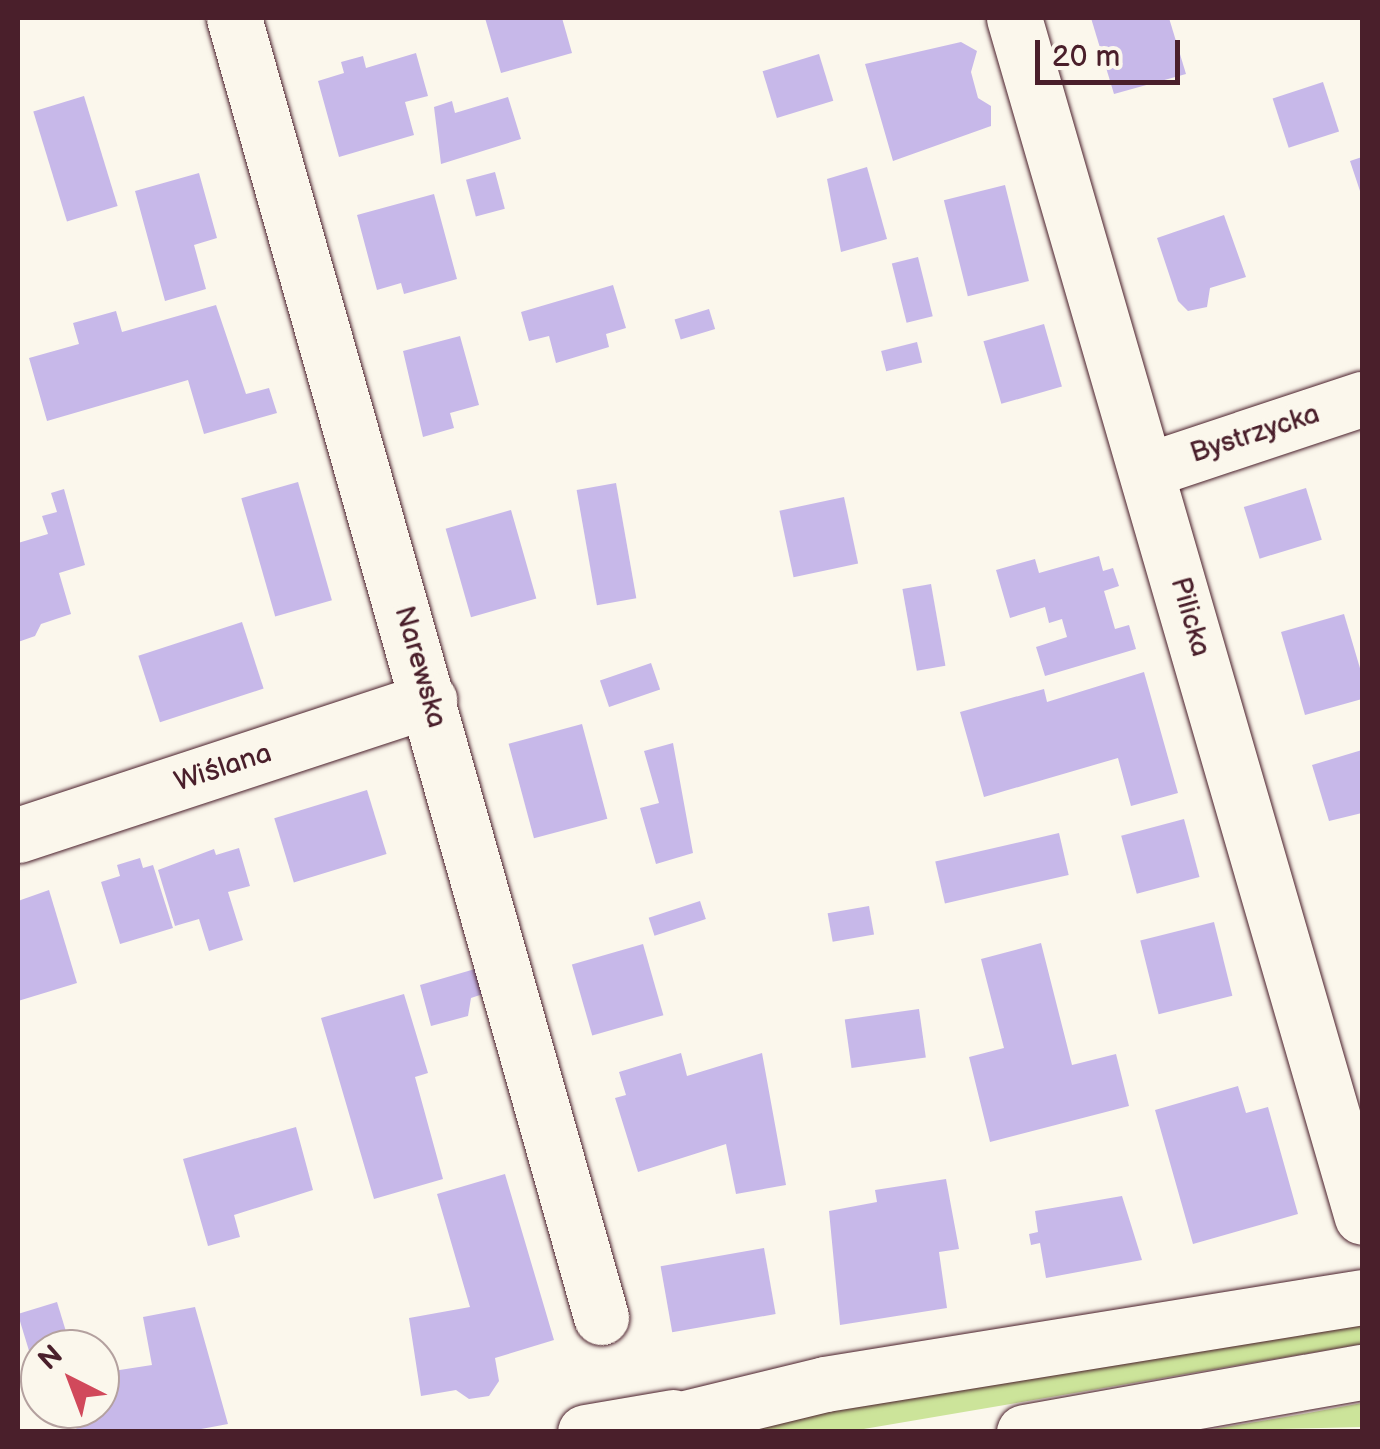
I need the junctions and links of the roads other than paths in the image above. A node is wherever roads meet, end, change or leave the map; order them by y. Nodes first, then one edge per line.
1 (234, 18) edge
2 (1014, 18) edge
3 (1362, 399) edge
4 (1148, 470) junction
5 (429, 700) junction
6 (18, 836) edge
7 (1362, 1217) edge
8 (1362, 1296) edge
9 (601, 1318) dead end
10 (1362, 1372) edge
11 (690, 1414) junction
12 (585, 1432) edge
13 (628, 1432) edge
14 (1024, 1432) edge

1 - 5 street, Narewska
2 - 4 street, Pilicka
3 - 4 street, Bystrzycka
4 - 7 street, Pilicka
5 - 6 street, Wiślana
5 - 9 street, Narewska
8 - 11 street
10 - 14 street
11 - 12 street
11 - 13 street

